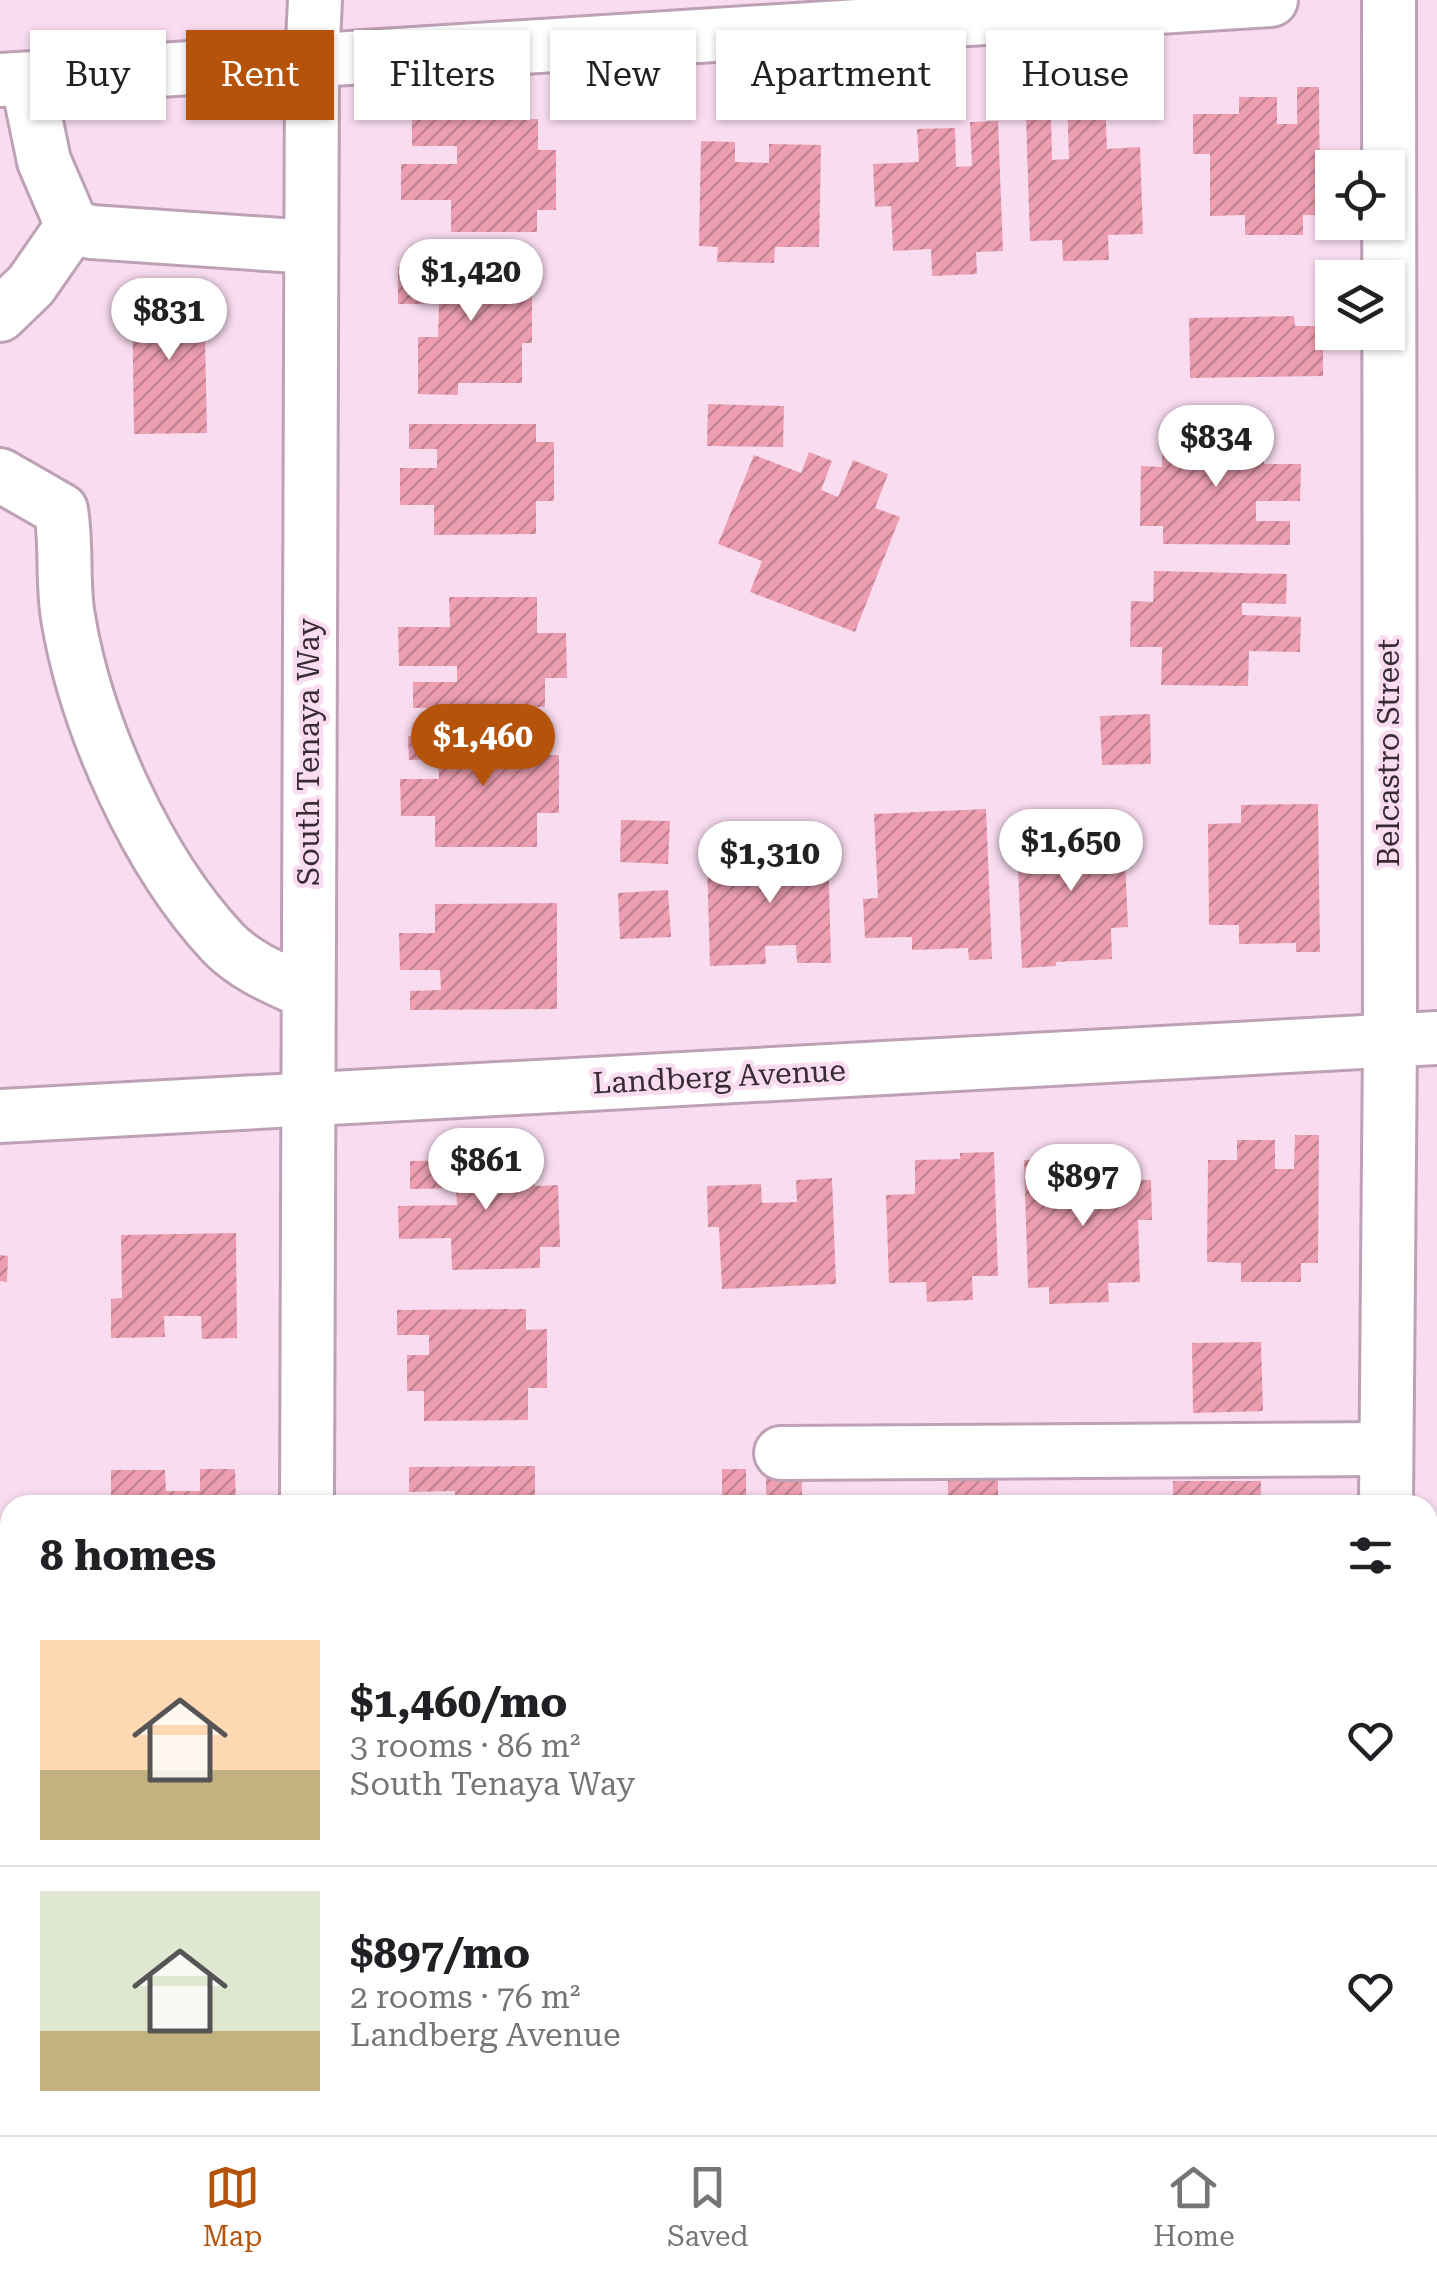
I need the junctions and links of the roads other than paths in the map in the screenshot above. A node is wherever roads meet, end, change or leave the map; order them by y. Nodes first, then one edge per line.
1 (315, 0) edge
2 (1271, 0) edge
3 (1389, 0) edge
4 (314, 30) edge
5 (334, 61) edge
6 (186, 70) edge
7 (13, 80) edge
8 (312, 120) edge
9 (72, 226) junction
10 (311, 247) junction
11 (0, 316) edge
12 (0, 474) edge
13 (308, 993) junction
14 (1414, 1039) edge
15 (308, 1099) junction
16 (0, 1116) edge
17 (1386, 1449) junction
18 (782, 1453) dead end
19 (308, 1495) edge
20 (1386, 1495) edge

1 - 4 street, South Tenaya Way
2 - 5 street
3 - 14 street, Belcastro Street
6 - 7 street
7 - 9 street
8 - 10 street, South Tenaya Way
9 - 10 street
9 - 11 street
10 - 13 street, South Tenaya Way
12 - 13 street
13 - 15 street, South Tenaya Way
14 - 15 street, Landberg Avenue
14 - 17 street, Belcastro Street
15 - 16 street, Landberg Avenue
15 - 19 street, South Tenaya Way
17 - 18 street
17 - 20 street, Belcastro Street

